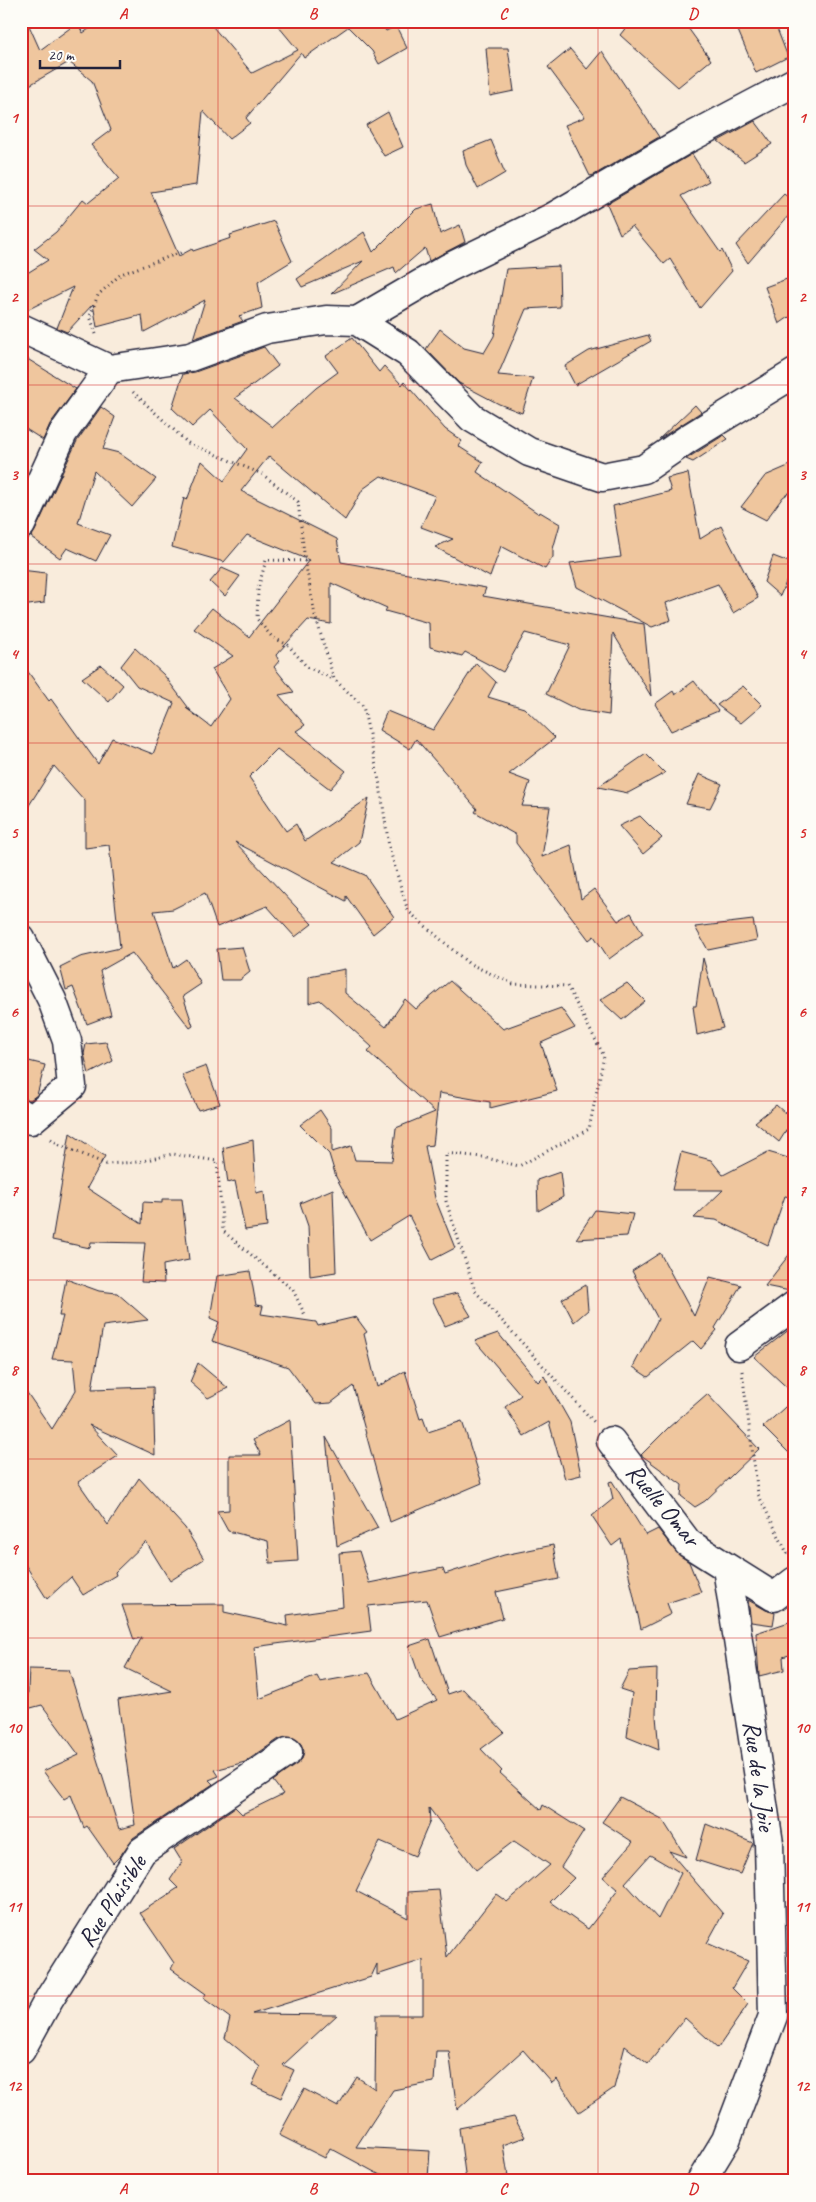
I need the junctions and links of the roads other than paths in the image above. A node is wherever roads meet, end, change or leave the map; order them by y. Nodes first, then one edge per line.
1 (795, 82) edge
2 (357, 321) junction
3 (21, 328) edge
4 (109, 369) junction
5 (795, 374) edge
6 (21, 525) edge
7 (21, 939) edge
8 (21, 1113) edge
9 (795, 1305) edge
10 (739, 1346) road end
11 (611, 1442) road end
12 (727, 1568) junction
13 (793, 1570) edge
14 (288, 1752) dead end
15 (21, 2050) edge
16 (701, 2181) edge

1 - 2 street
2 - 4 street
2 - 5 street
3 - 4 street
4 - 6 street
7 - 8 street
9 - 10 street
11 - 12 street, Ruelle Omar
12 - 13 street, Ruelle Omar
12 - 16 street, Rue de la Joie
14 - 15 street, Rue Plaisible

